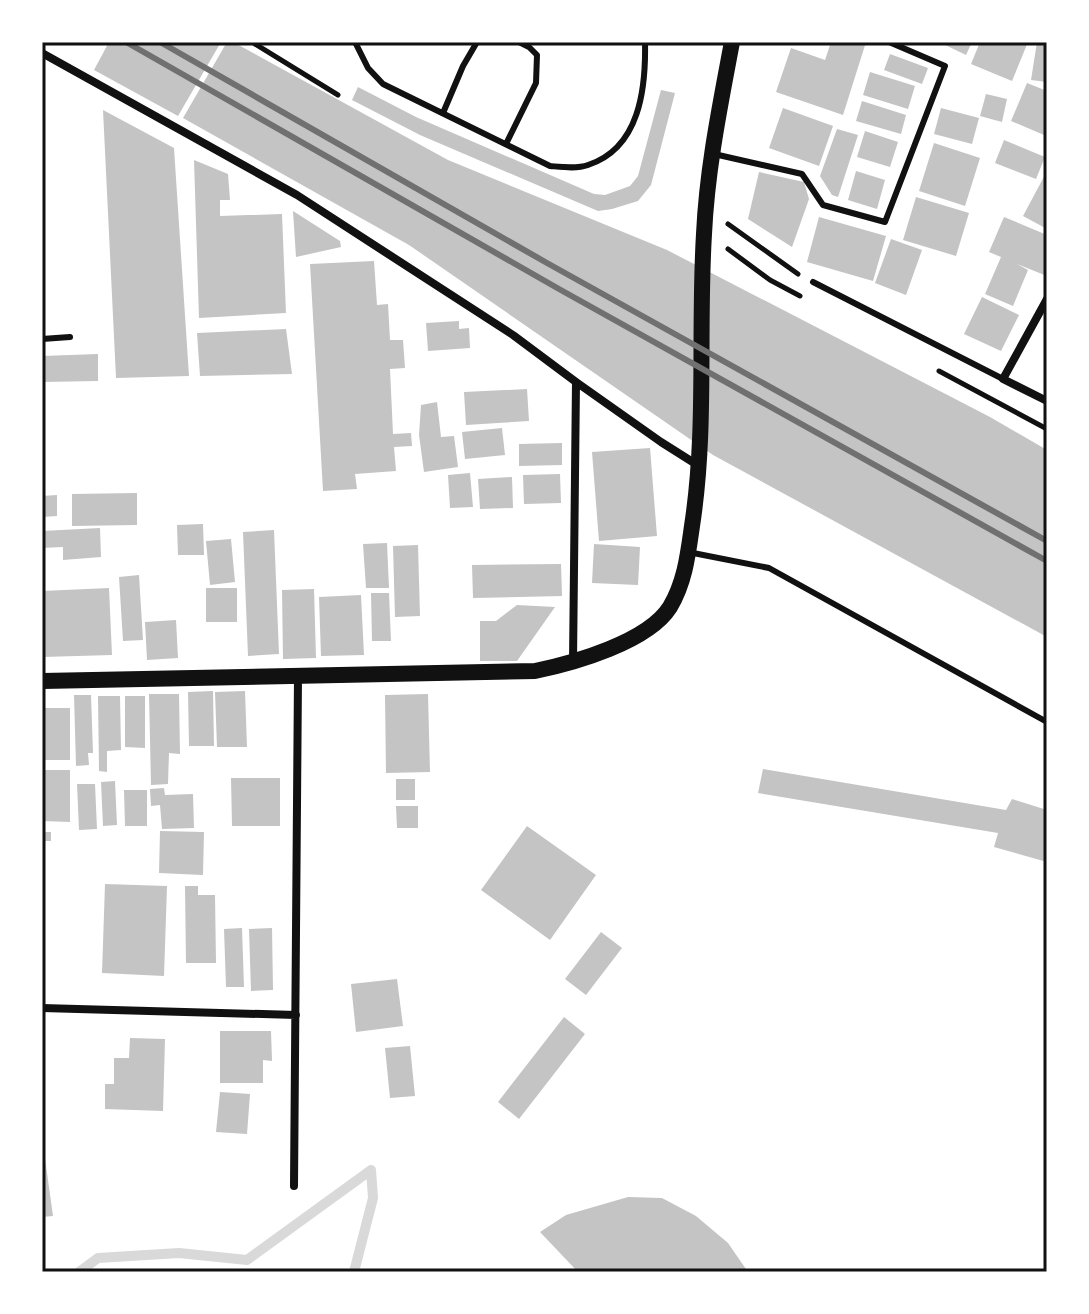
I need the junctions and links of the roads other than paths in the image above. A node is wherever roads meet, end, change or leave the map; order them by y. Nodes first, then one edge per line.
1 (355, 42) edge
2 (477, 42) edge
3 (519, 42) edge
4 (645, 42) edge
5 (732, 42) edge
6 (889, 42) edge
7 (42, 53) edge
8 (443, 113) junction
9 (506, 144) junction
10 (711, 153) junction
11 (813, 282) dead end
12 (1047, 299) edge
13 (70, 337) dead end
14 (42, 339) edge
15 (1003, 379) junction
16 (576, 382) junction
17 (1047, 401) edge
18 (699, 466) junction
19 (688, 552) junction
20 (573, 663) junction
21 (298, 676) junction
22 (42, 681) edge
23 (1047, 722) edge
24 (42, 1008) edge
25 (296, 1015) junction
26 (294, 1186) dead end

1 - 8 lane
2 - 8 lane
3 - 9 lane
4 - 9 lane
5 - 10 main road
6 - 10 lane
7 - 16 street
8 - 9 lane
10 - 18 main road
11 - 15 lane
12 - 15 street
13 - 14 lane
15 - 17 street
16 - 18 street
16 - 20 street
18 - 19 main road
19 - 20 main road
19 - 23 lane
20 - 21 main road
21 - 22 main road
21 - 25 street
24 - 25 street
25 - 26 street

